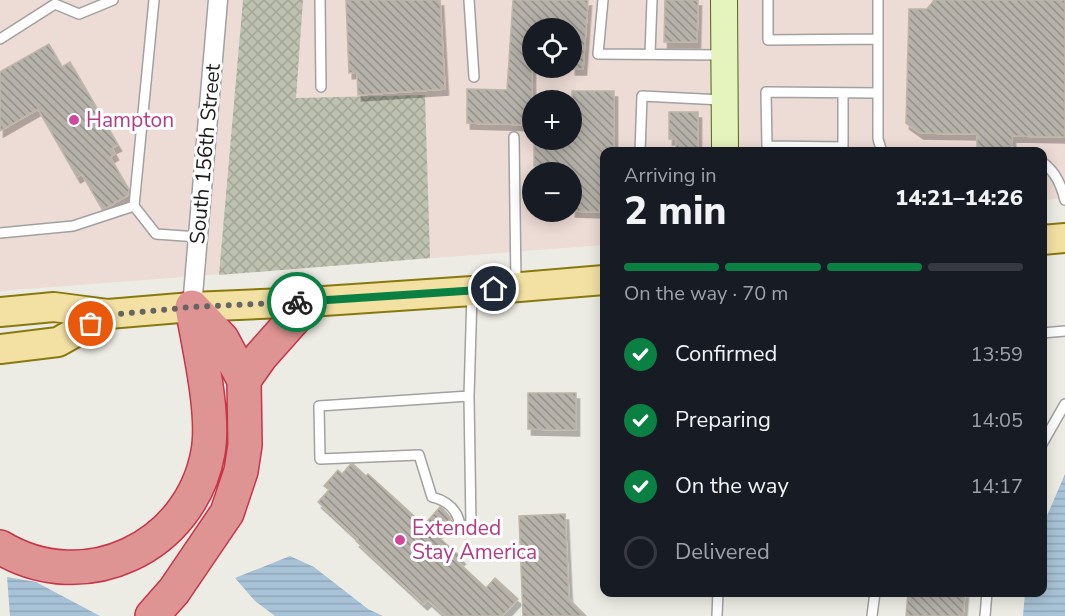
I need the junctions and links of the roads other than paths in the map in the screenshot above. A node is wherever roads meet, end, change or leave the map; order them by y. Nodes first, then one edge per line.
1 (113, 0) edge
2 (154, 0) edge
3 (218, 0) edge
4 (320, 0) edge
5 (469, 0) edge
6 (603, 0) edge
7 (652, 0) edge
8 (724, 0) edge
9 (768, 0) edge
10 (878, 0) edge
11 (0, 39) edge
12 (878, 39) junction
13 (650, 54) junction
14 (724, 55) junction
15 (474, 77) dead end
16 (321, 87) dead end
17 (843, 93) junction
18 (878, 93) junction
19 (724, 100) junction
20 (514, 137) dead end
21 (640, 147) edge
22 (725, 147) edge
23 (880, 147) edge
24 (1047, 165) edge
25 (1061, 174) edge
26 (1065, 200) edge
27 (134, 206) junction
28 (0, 233) edge
29 (198, 237) junction
30 (1065, 238) edge
31 (1047, 240) edge
32 (600, 280) edge
33 (516, 287) junction
34 (472, 291) junction
35 (309, 302) junction
36 (192, 307) junction
37 (0, 312) edge
38 (108, 315) junction
39 (1065, 331) edge
40 (1047, 333) edge
41 (0, 349) edge
42 (244, 380) junction
43 (470, 396) junction
44 (1065, 404) edge
45 (1047, 435) edge
46 (0, 547) edge
47 (718, 597) edge
48 (874, 597) edge
49 (987, 597) edge
50 (152, 616) edge
51 (717, 616) edge
52 (872, 616) edge
53 (985, 616) edge

1 - 11 lane
2 - 27 lane
3 - 29 street, South 156th Street
4 - 16 lane
5 - 15 lane
6 - 13 lane
7 - 13 lane
8 - 14 street
9 - 12 lane
10 - 12 lane
12 - 18 lane
13 - 14 lane
14 - 19 street
17 - 17 lane
17 - 18 lane
18 - 23 lane
19 - 21 lane
19 - 22 street
20 - 33 lane
24 - 25 lane
25 - 26 lane
27 - 28 lane
27 - 29 lane
29 - 36 street, South 156th Street
30 - 31 main road
32 - 33 main road
33 - 34 main road
34 - 35 main road
34 - 43 lane
35 - 36 main road
35 - 42 highway
36 - 38 main road
36 - 42 highway
36 - 46 highway
37 - 38 main road
38 - 41 main road
39 - 40 lane
42 - 50 highway
43 - 43 lane
44 - 45 lane
47 - 51 lane
48 - 52 lane
49 - 53 lane

